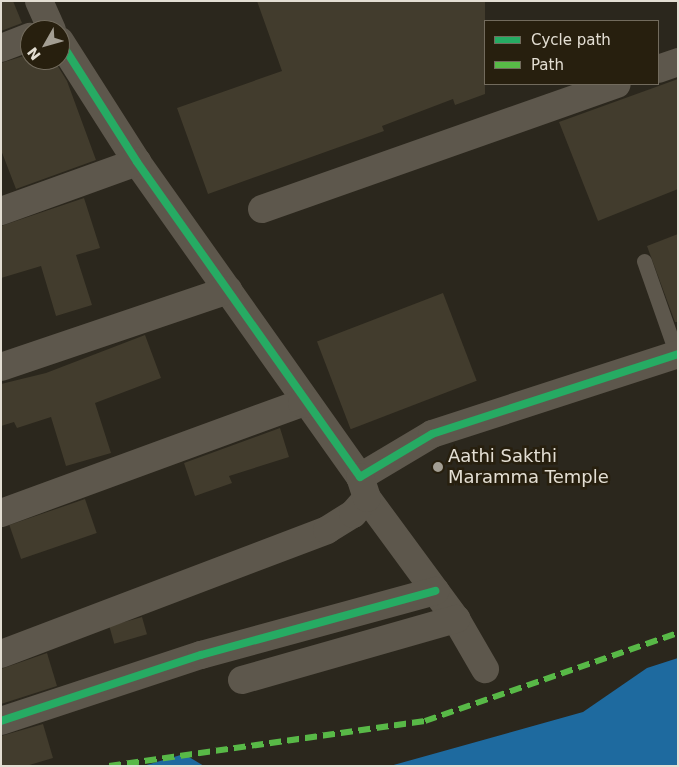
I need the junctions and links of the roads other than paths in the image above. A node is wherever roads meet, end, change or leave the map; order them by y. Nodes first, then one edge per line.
1 (38, 1) edge
2 (44, 20) edge
3 (20, 42) edge
4 (1, 48) edge
5 (678, 62) edge
6 (70, 65) edge
7 (659, 69) edge
8 (614, 85) edge
9 (137, 162) junction
10 (262, 208) dead end
11 (1, 211) edge
12 (644, 261) dead end
13 (228, 290) junction
14 (678, 354) edge
15 (1, 367) edge
16 (308, 404) junction
17 (363, 488) junction
18 (1, 513) edge
19 (435, 591) junction
20 (456, 619) junction
21 (1, 654) edge
22 (485, 669) dead end
23 (242, 680) dead end
24 (1, 721) edge

1 - 2 street
3 - 4 street
5 - 7 street
6 - 9 street
8 - 10 street
9 - 11 street
9 - 13 street
12 - 14 lane
13 - 15 street
13 - 16 street
14 - 17 street
16 - 17 street
16 - 18 street
17 - 19 street
17 - 21 street
19 - 20 street
19 - 24 street
20 - 22 street
20 - 23 street

